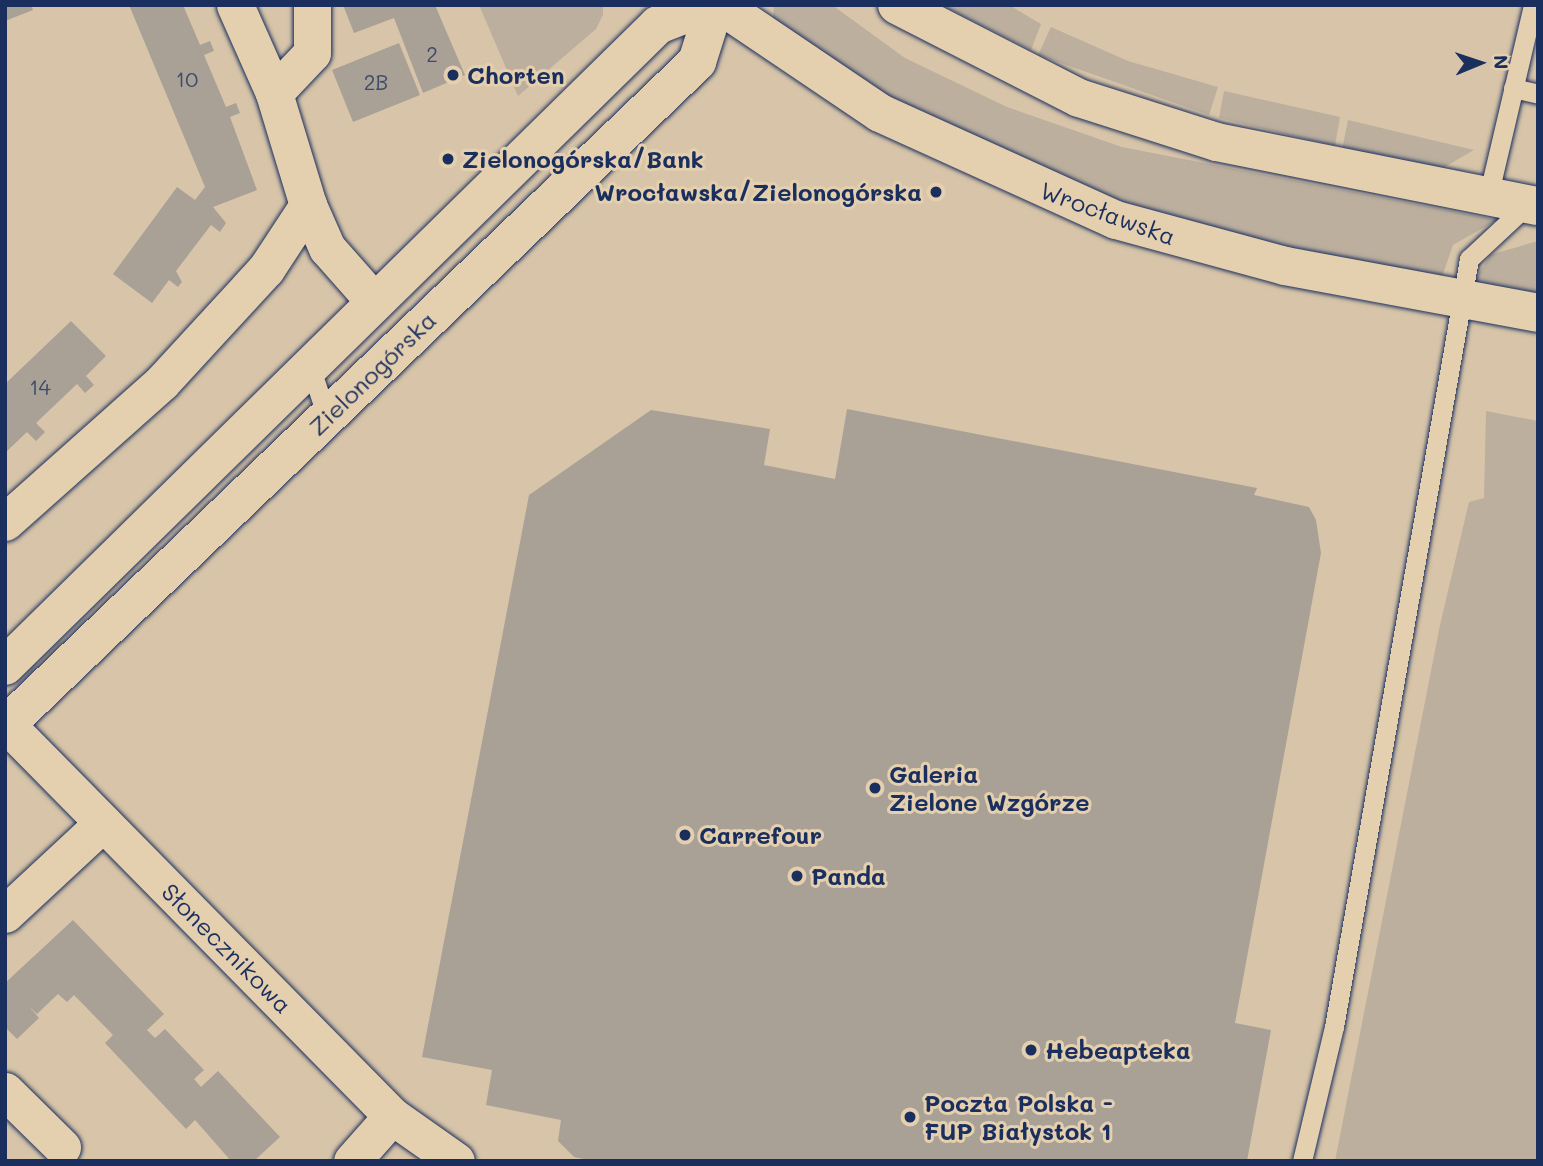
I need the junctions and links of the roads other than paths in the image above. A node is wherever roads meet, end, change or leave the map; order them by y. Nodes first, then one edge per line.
1 (235, 5) edge
2 (313, 5) edge
3 (709, 5) edge
4 (717, 5) edge
5 (897, 5) edge
6 (1533, 5) edge
7 (1513, 88) junction
8 (274, 93) junction
9 (1538, 94) edge
10 (1488, 197) junction
11 (308, 205) junction
12 (1533, 205) edge
13 (1462, 298) junction
14 (373, 300) junction
15 (1538, 313) edge
16 (309, 362) junction
17 (327, 417) junction
18 (5, 523) edge
19 (5, 666) edge
20 (6, 724) edge
21 (103, 823) junction
22 (5, 914) edge
23 (5, 1091) edge
24 (392, 1116) junction
25 (62, 1147) dead end
26 (352, 1161) edge
27 (456, 1161) edge
28 (1302, 1161) edge

1 - 8 street
2 - 8 street
3 - 14 street, Zielonogórska
4 - 13 street, Wrocławska
4 - 17 street, Zielonogórska
5 - 10 street
6 - 7 lane
7 - 9 lane
7 - 10 lane
8 - 11 street
10 - 12 street
11 - 14 street
11 - 18 street
12 - 13 lane
13 - 15 street, Wrocławska
13 - 28 lane
14 - 16 street, Zielonogórska
16 - 17 lane
16 - 19 street, Zielonogórska
17 - 20 street, Zielonogórska
20 - 21 street, Słonecznikowa
21 - 22 street
21 - 24 street, Słonecznikowa
23 - 25 street
24 - 26 street
24 - 27 street, Słonecznikowa

